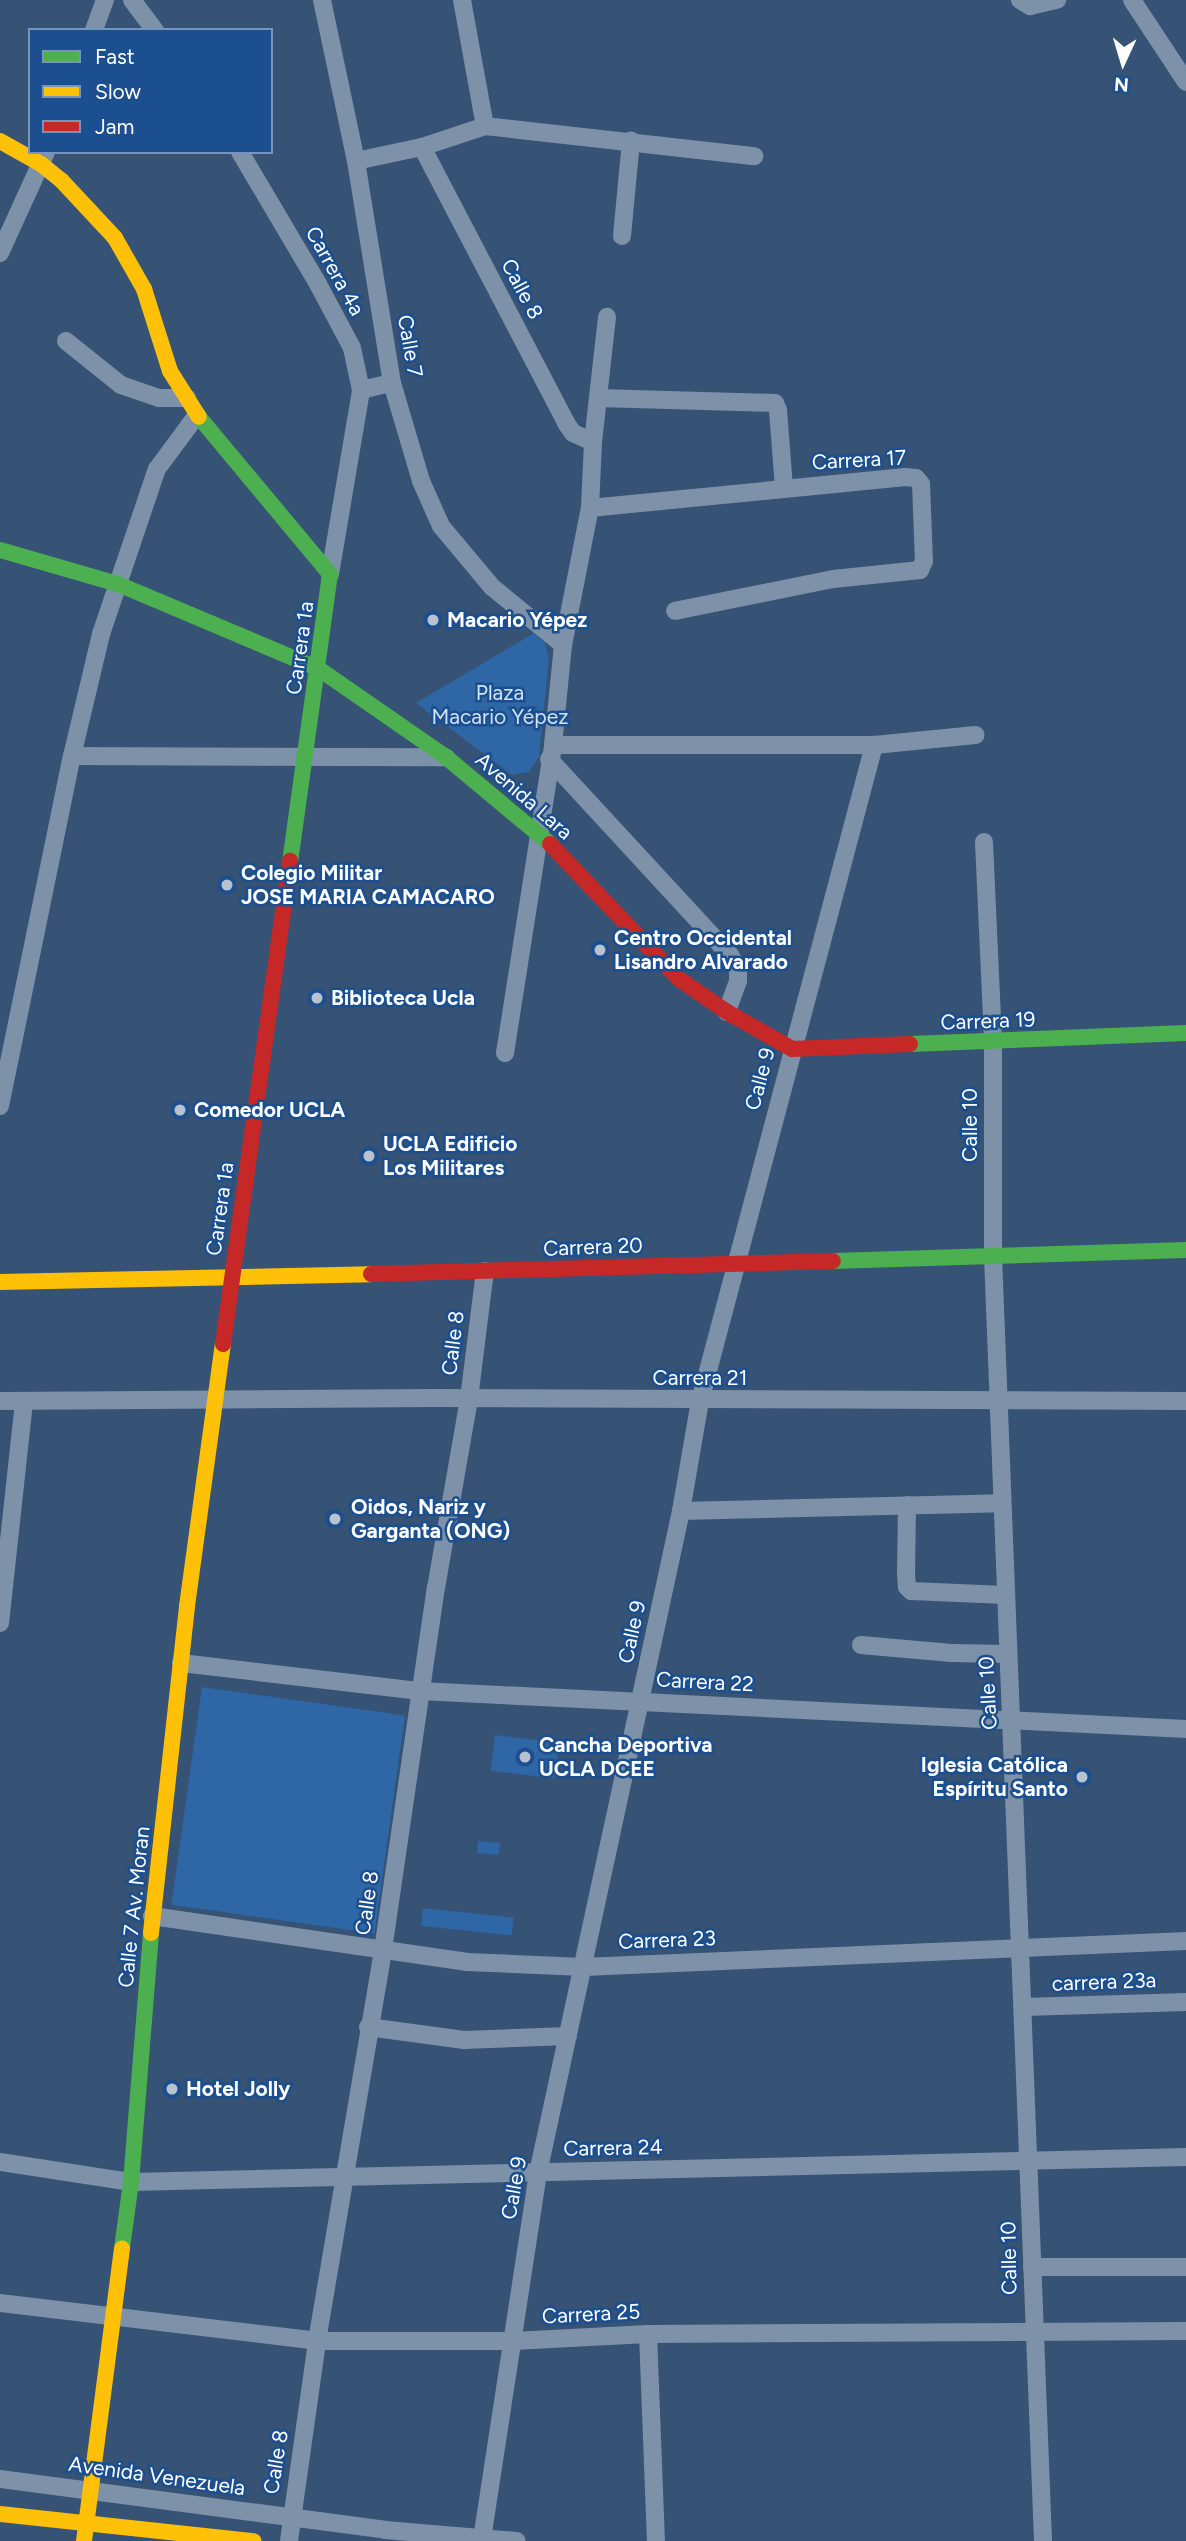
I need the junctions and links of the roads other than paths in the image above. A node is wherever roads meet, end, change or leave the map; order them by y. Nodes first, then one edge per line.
1 (106, 0) edge
2 (132, 0) edge
3 (322, 0) edge
4 (1020, 0) edge
5 (1057, 0) edge
6 (1132, 0) edge
7 (463, 1) edge
8 (95, 28) edge
9 (153, 28) edge
10 (1183, 68) edge
11 (485, 126) junction
12 (631, 140) junction
13 (0, 141) edge
14 (422, 147) junction
15 (28, 152) edge
16 (241, 154) edge
17 (754, 156) dead end
18 (44, 158) edge
19 (356, 161) junction
20 (622, 236) dead end
21 (1, 247) edge
22 (607, 317) dead end
23 (66, 341) dead end
24 (392, 383) junction
25 (361, 390) junction
26 (187, 398) junction
27 (598, 398) junction
28 (197, 415) junction
29 (593, 442) junction
30 (784, 488) junction
31 (590, 508) junction
32 (0, 550) edge
33 (331, 574) junction
34 (118, 584) junction
35 (675, 611) dead end
36 (563, 645) junction
37 (319, 669) junction
38 (976, 735) dead end
39 (874, 745) junction
40 (551, 752) junction
41 (72, 756) junction
42 (305, 756) junction
43 (446, 757) junction
44 (539, 833) junction
45 (984, 842) dead end
46 (727, 1012) junction
47 (1186, 1033) edge
48 (993, 1042) junction
49 (792, 1049) junction
50 (505, 1053) dead end
51 (0, 1106) edge
52 (1186, 1250) edge
53 (993, 1255) junction
54 (734, 1264) junction
55 (485, 1271) junction
56 (231, 1277) junction
57 (0, 1282) edge
58 (469, 1399) junction
59 (0, 1401) edge
60 (24, 1401) junction
61 (214, 1401) junction
62 (700, 1401) junction
63 (999, 1401) junction
64 (1186, 1401) edge
65 (1002, 1503) junction
66 (907, 1505) junction
67 (681, 1511) junction
68 (1005, 1595) junction
69 (0, 1622) edge
70 (861, 1645) dead end
71 (1008, 1654) junction
72 (181, 1663) junction
73 (420, 1691) junction
74 (640, 1701) junction
75 (1012, 1721) junction
76 (1186, 1730) edge
77 (152, 1916) junction
78 (1186, 1941) edge
79 (1020, 1948) junction
80 (383, 1950) junction
81 (583, 1967) junction
82 (1186, 2002) edge
83 (1024, 2007) junction
84 (368, 2027) junction
85 (568, 2036) junction
86 (1186, 2157) edge
87 (1030, 2161) junction
88 (0, 2162) edge
89 (538, 2173) junction
90 (342, 2178) junction
91 (131, 2182) junction
92 (1032, 2267) junction
93 (1186, 2267) edge
94 (0, 2303) edge
95 (113, 2315) junction
96 (1186, 2331) edge
97 (1033, 2332) junction
98 (648, 2334) junction
99 (317, 2341) junction
100 (513, 2341) junction
101 (0, 2479) edge
102 (89, 2488) junction
103 (0, 2514) edge
104 (290, 2518) junction
105 (85, 2522) junction
106 (482, 2539) junction
107 (84, 2541) edge
108 (254, 2541) edge
109 (289, 2541) edge
110 (517, 2541) edge
111 (656, 2541) edge
112 (1042, 2541) edge

1 - 8 street
2 - 9 street
3 - 19 street, Calle 7
4 - 5 street
6 - 10 street
7 - 11 street
11 - 12 street
11 - 14 street
12 - 17 street
12 - 20 street
13 - 15 street, Carrera 1a
14 - 19 street
14 - 29 street, Calle 8
16 - 25 street, Carrera 4a
18 - 21 street
18 - 26 street, Carrera 1a
19 - 24 street, Calle 7
22 - 27 street
23 - 26 street
24 - 25 street
24 - 36 street, Calle 7
25 - 33 street
26 - 28 street, Carrera 1a
27 - 29 street
27 - 30 street
28 - 33 street, Carrera 1a
28 - 34 street
29 - 31 street
30 - 31 street, Carrera 17
30 - 35 street, Carrera 17
31 - 36 street
32 - 34 street, Avenida Lara
33 - 37 street, Carrera 1a
34 - 37 street, Avenida Lara
34 - 41 street
36 - 40 street
37 - 42 street, Carrera 1a
37 - 43 street, Avenida Lara
38 - 39 street
39 - 40 street
39 - 49 street, Calle 9
40 - 44 street
40 - 46 street
41 - 42 street
41 - 51 street
42 - 43 street
42 - 56 street, Carrera 1a
43 - 44 street, Avenida Lara
44 - 46 street, Avenida Lara
44 - 50 street
45 - 48 street, Calle 10
46 - 49 street, Avenida Lara
47 - 48 street, Carrera 19
48 - 49 street, Carrera 19
48 - 53 street, Calle 10
49 - 54 street, Calle 9
52 - 53 street, Carrera 20
53 - 54 street, Carrera 20
53 - 63 street, Calle 10
54 - 55 street, Carrera 20
54 - 62 street, Calle 9
55 - 56 street, Carrera 20
55 - 58 street, Calle 8
56 - 57 street, Carrera 20
56 - 61 street, Calle 7 Av. Moran
58 - 61 street, Carrera 21
58 - 62 street, Carrera 21
58 - 73 street, Calle 8
59 - 60 street, Carrera 21
60 - 61 street, Carrera 21
60 - 69 street
61 - 72 street, Calle 7 Av. Moran
62 - 63 street, Carrera 21
62 - 67 street, Calle 9
63 - 64 street, Carrera 21
63 - 65 street, Calle 10
65 - 66 street
65 - 68 street, Calle 10
66 - 67 street
66 - 68 street
67 - 74 street, Calle 9
68 - 71 street, Calle 10
70 - 71 street
71 - 75 street, Calle 10
72 - 73 street, Carrera 22
72 - 77 street, Calle 7 Av. Moran
73 - 74 street, Carrera 22
73 - 80 street, Calle 8
74 - 75 street, Carrera 22
74 - 81 street, Calle 9
75 - 76 street, Carrera 22
75 - 79 street, Calle 10
77 - 80 street, Carrera 23
77 - 91 street, Calle 7 Av. Moran
78 - 79 street, Carrera 23
79 - 81 street, Carrera 23
79 - 83 street, Calle 10
80 - 81 street, Carrera 23
80 - 84 street, Calle 8
81 - 85 street, Calle 9
82 - 83 street, carrera 23a
83 - 87 street, Calle 10
84 - 85 street
84 - 90 street, Calle 8
85 - 89 street, Calle 9
86 - 87 street, Carrera 24
87 - 89 street, Carrera 24
87 - 92 street, Calle 10
88 - 91 street, Carrera 24
89 - 90 street, Carrera 24
89 - 100 street, Calle 9
90 - 91 street, Carrera 24
90 - 99 street, Calle 8
91 - 95 street, Calle 7 Av. Moran
92 - 93 street
92 - 97 street, Calle 10
94 - 95 street, Carrera 25
95 - 99 street, Carrera 25
95 - 102 street, Calle 7 Av. Moran
96 - 97 street, Carrera 25
97 - 98 street, Carrera 25
97 - 112 street, Calle 10
98 - 100 street, Carrera 25
98 - 111 street
99 - 100 street, Carrera 25
99 - 104 street, Calle 8
100 - 106 street, Calle 9
101 - 102 street, Avenida Venezuela
102 - 104 street, Avenida Venezuela
102 - 105 street, Calle 7 Av. Moran
103 - 105 street
104 - 106 street, Avenida Venezuela
104 - 109 street, Calle 8
105 - 107 street, Calle 7 Av. Moran
105 - 108 street
106 - 110 street, Avenida Venezuela

